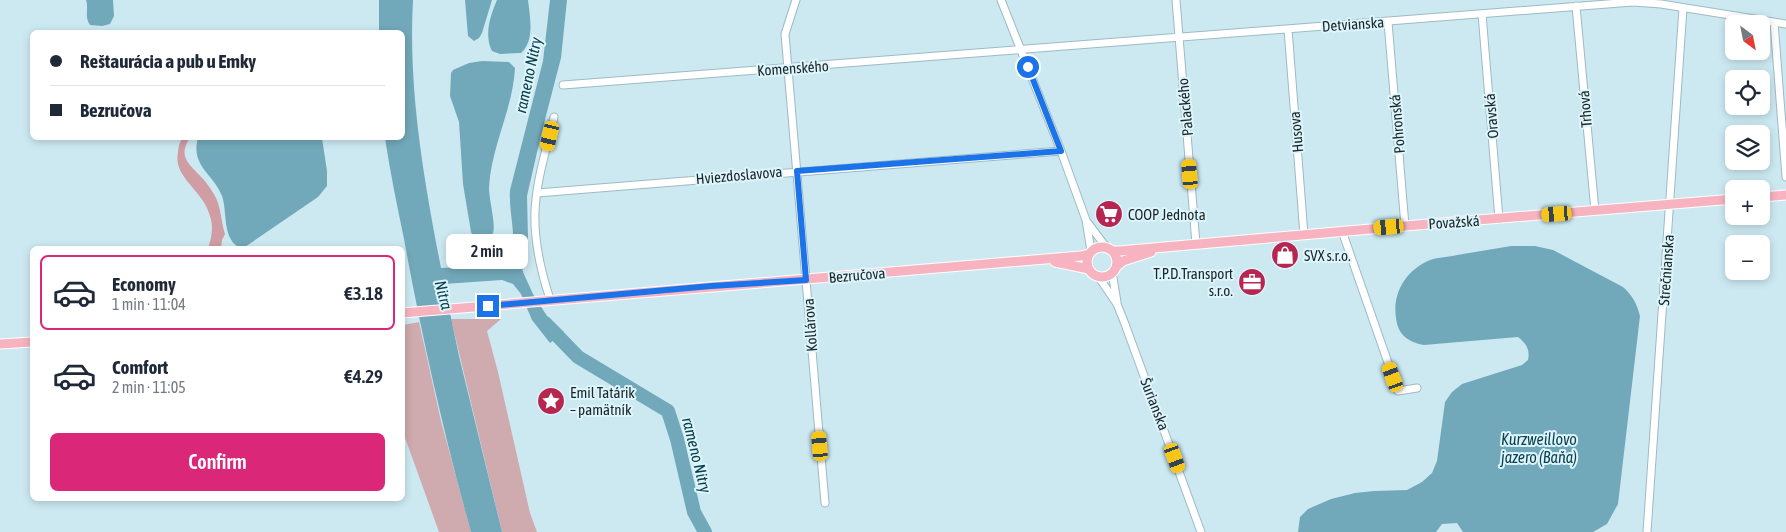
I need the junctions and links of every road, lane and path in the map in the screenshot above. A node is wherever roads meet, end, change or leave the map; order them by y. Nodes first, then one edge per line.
1 (794, 0) edge
2 (1001, 0) edge
3 (1176, 0) edge
4 (1576, 6) junction
5 (1684, 8) junction
6 (1482, 14) junction
7 (1388, 22) junction
8 (1774, 22) junction
9 (1786, 24) edge
10 (1288, 29) junction
11 (1179, 37) junction
12 (1022, 50) junction
13 (788, 69) junction
14 (563, 85) dead end
15 (554, 116) dead end
16 (1061, 151) junction
17 (797, 171) junction
18 (1786, 176) edge
19 (537, 192) junction
20 (1786, 195) edge
21 (1770, 196) edge
22 (1725, 201) edge
23 (1670, 205) junction
24 (1595, 212) junction
25 (1499, 219) junction
26 (1086, 220) junction
27 (1405, 226) junction
28 (1342, 231) junction
29 (1304, 235) junction
30 (1196, 244) junction
31 (1174, 246) junction
32 (1109, 249) junction
33 (1090, 253) junction
34 (1042, 259) junction
35 (1088, 269) junction
36 (1115, 269) junction
37 (1098, 276) junction
38 (806, 280) junction
39 (547, 298) junction
40 (1117, 304) junction
41 (405, 313) edge
42 (30, 342) edge
43 (0, 344) edge
44 (1417, 388) dead end
45 (825, 503) dead end
46 (1201, 532) edge
47 (1647, 532) edge

1 - 13 street, Kollárova
2 - 12 street
3 - 11 street, Palackého
4 - 5 street, Detvianska
4 - 6 street, Detvianska
4 - 24 street, Trhová
5 - 8 street, Detvianska
5 - 23 street, Strečnianska
6 - 7 street, Detvianska
6 - 25 street, Oravská
7 - 10 street, Detvianska
7 - 27 street, Pohronská
8 - 9 street, Detvianska
8 - 18 street
10 - 11 street, Detvianska
10 - 29 street, Husova
11 - 12 street, Detvianska
11 - 30 street, Palackého
12 - 13 street, Komenského
12 - 16 street
13 - 14 street, Komenského
13 - 17 street, Kollárova
15 - 19 street
16 - 17 street, Hviezdoslavova
16 - 26 street
17 - 19 street, Hviezdoslavova
17 - 38 street, Kollárova
19 - 39 street
20 - 21 main road
22 - 23 main road, Považská
23 - 24 main road, Považská
23 - 47 street, Strečnianska
24 - 25 main road, Považská
25 - 27 main road, Považská
26 - 32 street
26 - 33 street
27 - 28 main road, Považská
28 - 29 main road, Považská
28 - 44 street
29 - 30 main road, Považská
30 - 31 main road, Považská
31 - 32 main road, Považská
31 - 36 main road, Považská
32 - 33 main road, Bezručova
32 - 36 main road
33 - 34 main road, Bezručova
33 - 35 main road
34 - 35 main road, Bezručova
34 - 38 main road, Bezručova
35 - 37 main road, Bezručova
36 - 37 main road
36 - 40 street, Šurianska
37 - 40 street, Šurianska
38 - 39 main road, Bezručova
38 - 45 street, Kollárova
39 - 41 main road, Bezručova
40 - 46 street, Šurianska
42 - 43 main road

